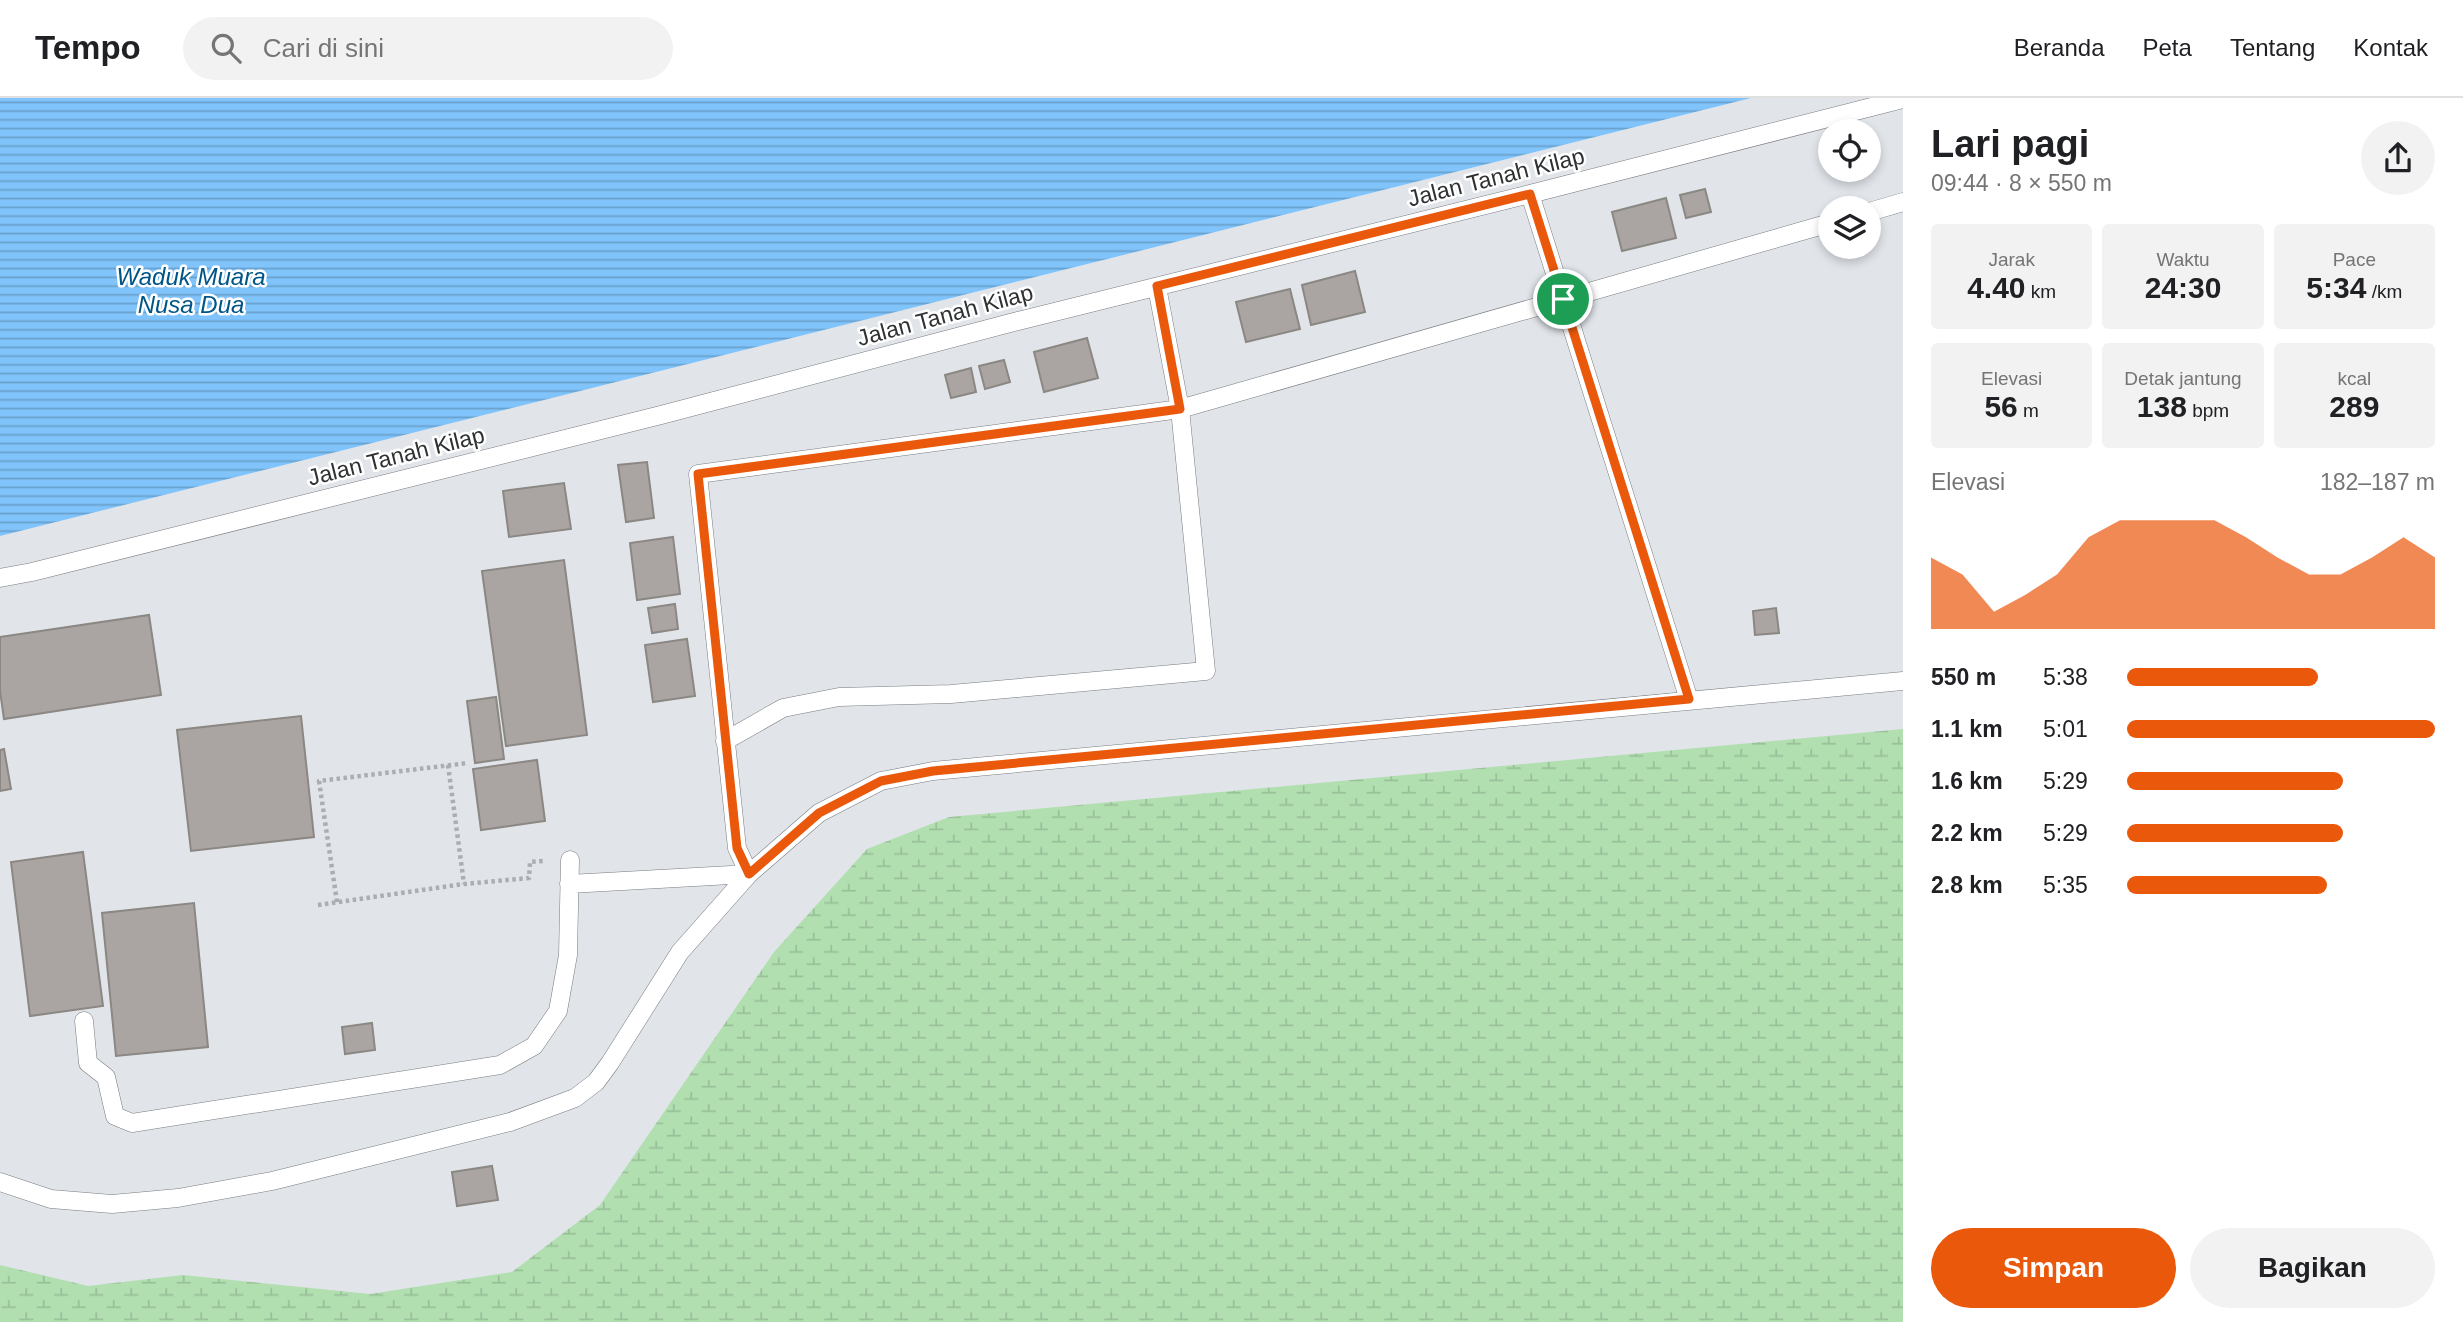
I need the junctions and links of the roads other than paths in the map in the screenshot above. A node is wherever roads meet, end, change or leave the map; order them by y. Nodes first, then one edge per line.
1 (1902, 102) edge
2 (1530, 194) junction
3 (1903, 202) edge
4 (1881, 208) edge
5 (1818, 226) edge
6 (1157, 286) junction
7 (1563, 299) junction
8 (1180, 409) junction
9 (0, 578) edge
10 (1903, 681) edge
11 (1689, 699) junction
12 (725, 741) junction
13 (570, 860) road end
14 (749, 874) junction
15 (569, 884) junction
16 (84, 1021) dead end
17 (0, 1182) edge

1 - 2 lane, Jalan Tanah Kilap
2 - 6 lane, Jalan Tanah Kilap
2 - 7 lane
3 - 4 lane
5 - 7 lane
6 - 8 lane
6 - 9 lane, Jalan Tanah Kilap
7 - 8 lane
7 - 11 lane
8 - 12 lane
8 - 12 lane
10 - 11 lane
11 - 14 lane
12 - 14 lane
13 - 15 lane
14 - 15 lane
14 - 17 lane
15 - 16 lane

